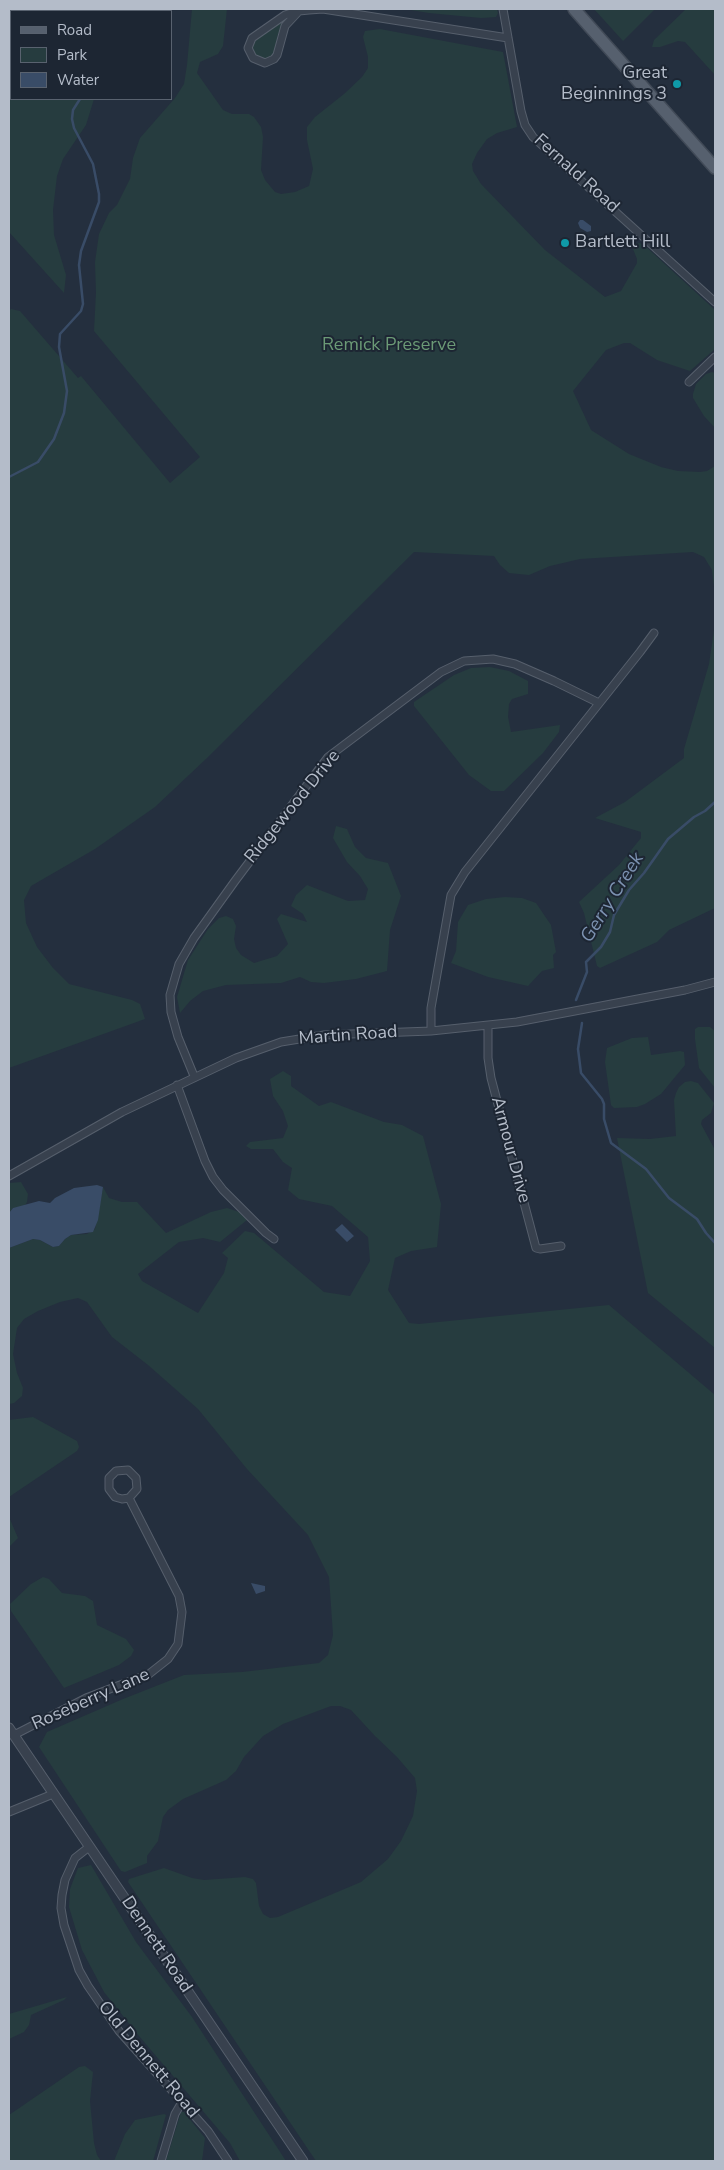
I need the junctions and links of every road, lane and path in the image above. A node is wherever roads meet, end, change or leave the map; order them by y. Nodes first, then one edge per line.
1 (503, 9) edge
2 (574, 9) edge
3 (299, 11) junction
4 (508, 38) junction
5 (715, 168) edge
6 (715, 302) edge
7 (715, 357) edge
8 (689, 382) dead end
9 (654, 633) dead end
10 (599, 703) junction
11 (715, 982) edge
12 (488, 1025) junction
13 (432, 1031) junction
14 (194, 1076) junction
15 (177, 1084) junction
16 (9, 1176) edge
17 (274, 1239) dead end
18 (561, 1246) dead end
19 (129, 1498) junction
20 (11, 1732) edge
21 (53, 1794) junction
22 (9, 1812) edge
23 (89, 1846) junction
24 (182, 2102) junction
25 (161, 2161) edge
26 (228, 2161) edge
27 (303, 2161) edge

1 - 4 street, Fernald Road
2 - 5 main road
3 - 3 street
3 - 4 street
4 - 6 street, Fernald Road
7 - 8 street
9 - 10 street
10 - 13 street
10 - 14 street, Ridgewood Drive
11 - 12 street, Martin Road
12 - 13 street, Martin Road
12 - 18 street, Armour Drive
13 - 14 street, Martin Road
14 - 15 street, Martin Road
15 - 16 street, Martin Road
15 - 17 street
19 - 19 street
19 - 20 street, Roseberry Lane
20 - 21 street, Dennett Road
21 - 22 street
21 - 23 street, Dennett Road
23 - 24 street, Old Dennett Road
23 - 27 street, Dennett Road
24 - 25 street
24 - 26 street, Old Dennett Road

